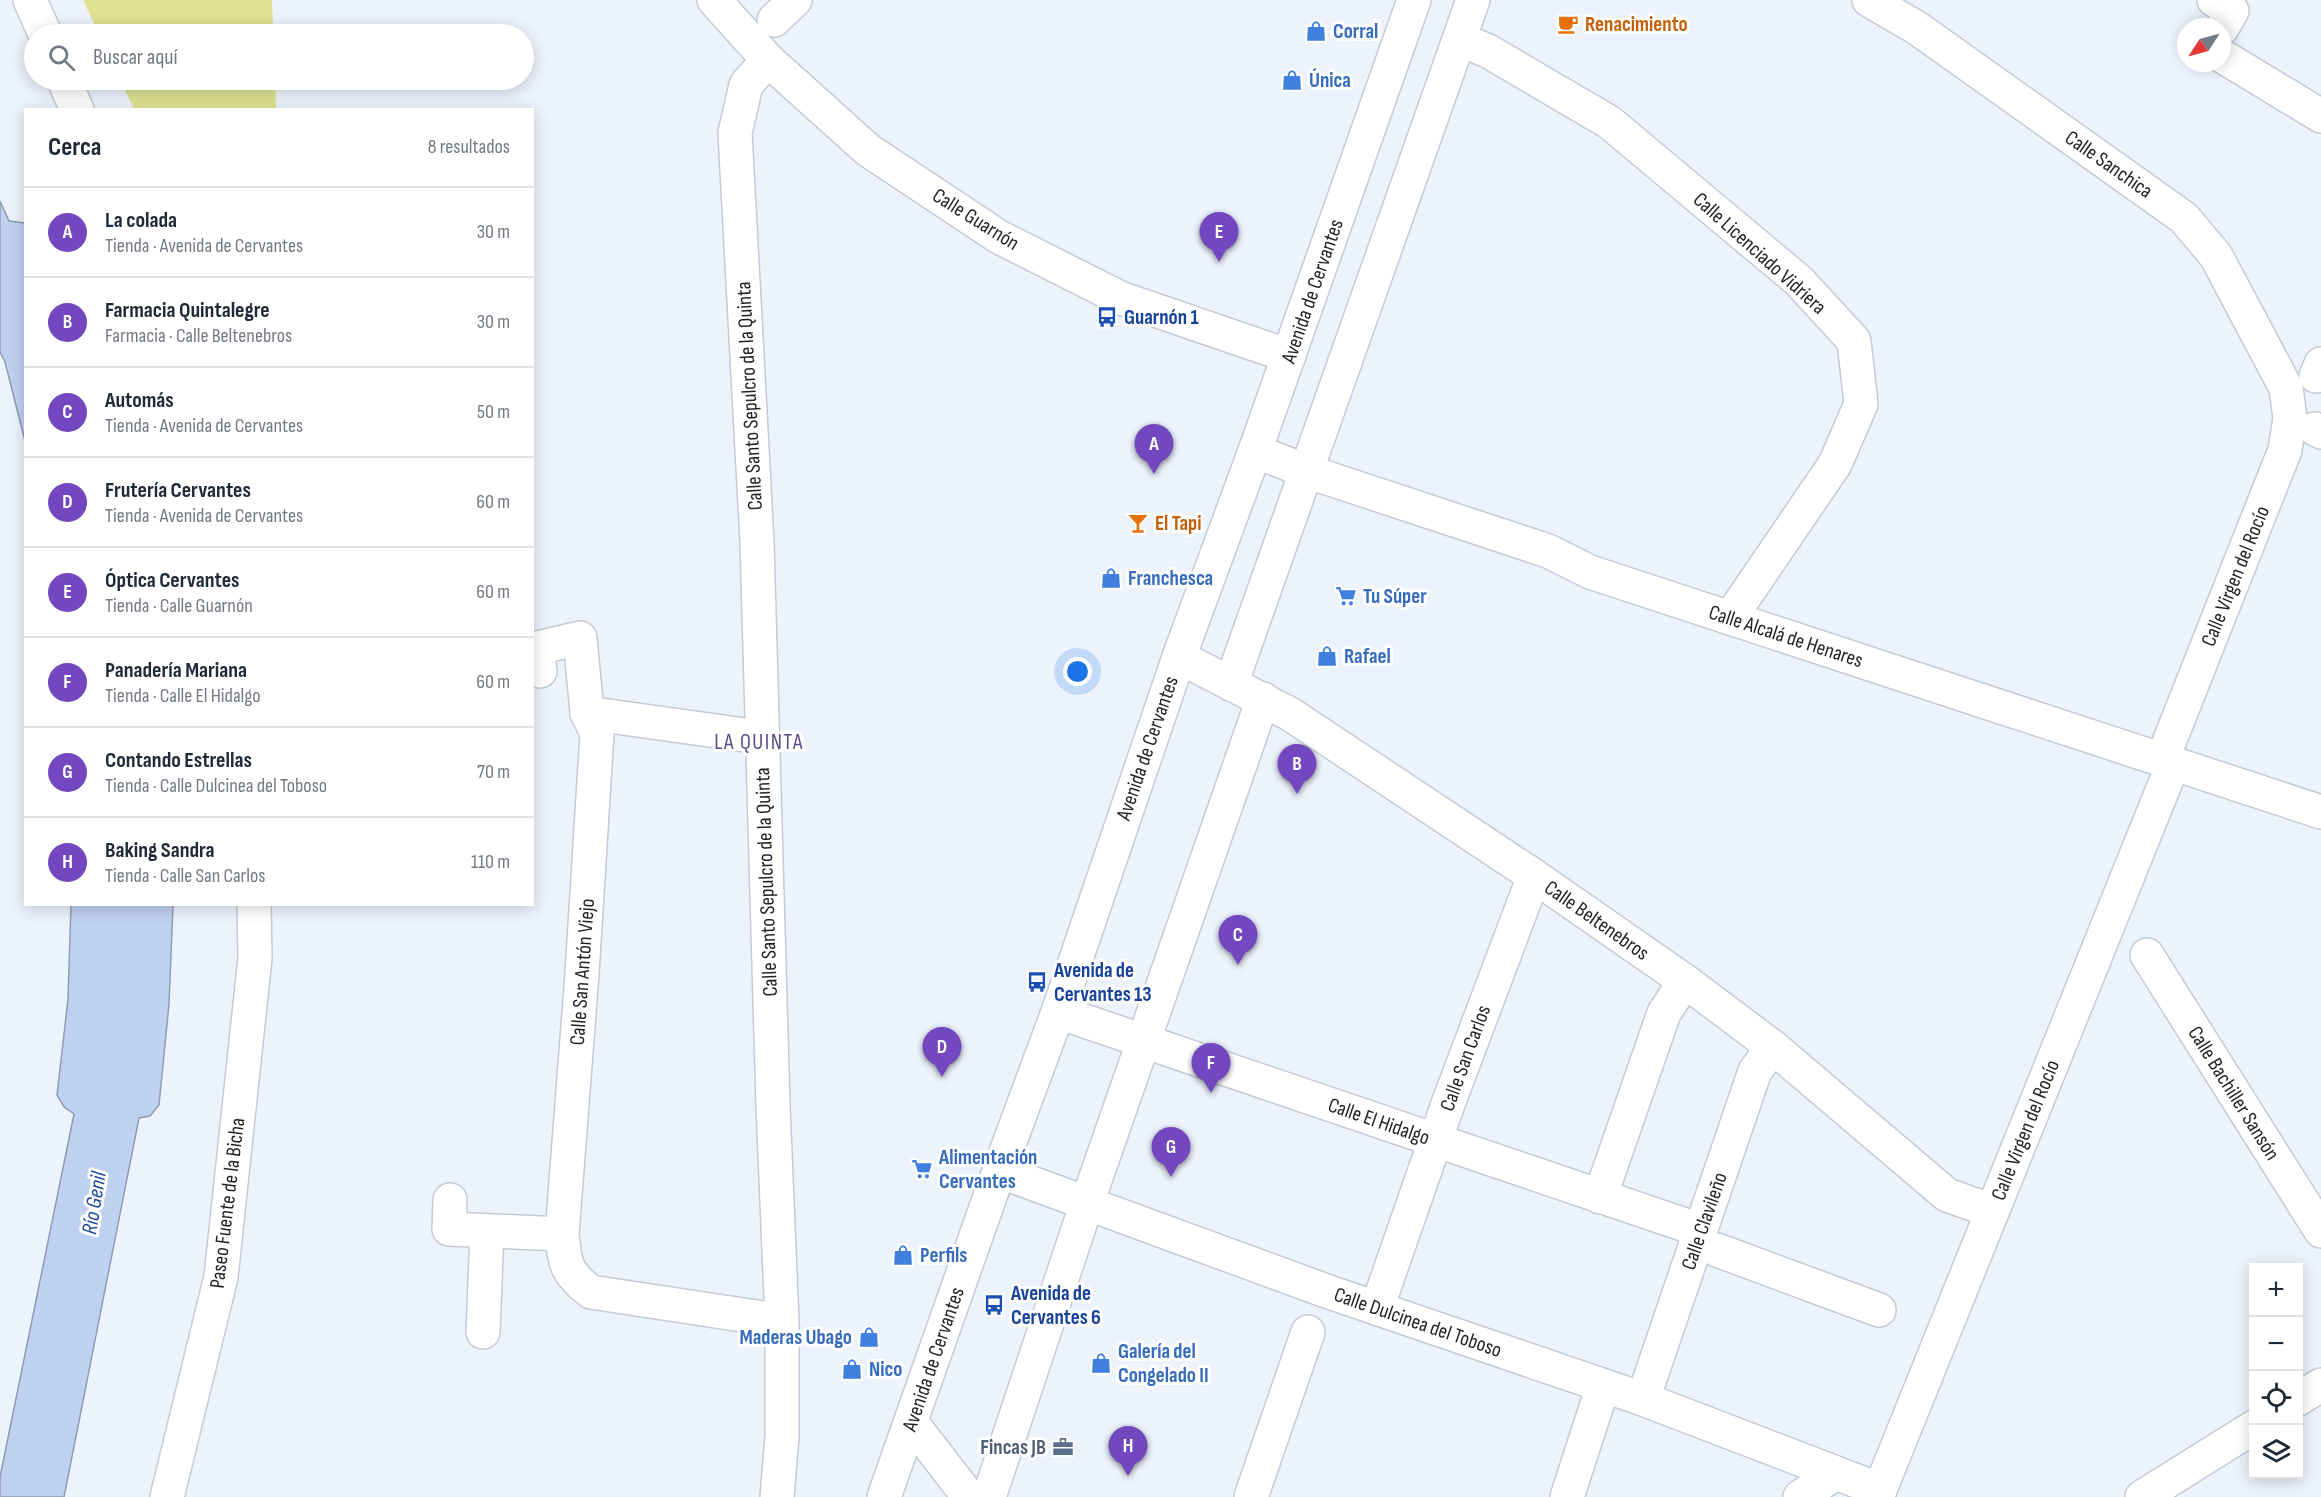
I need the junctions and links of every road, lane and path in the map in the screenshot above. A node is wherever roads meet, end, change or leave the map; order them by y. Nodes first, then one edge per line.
1 (30, 0) edge
2 (714, 0) edge
3 (1414, 0) edge
4 (1473, 0) edge
5 (1869, 0) edge
6 (2214, 0) edge
7 (2227, 18) edge
8 (41, 24) edge
9 (1459, 39) junction
10 (768, 60) junction
11 (2231, 61) edge
12 (68, 90) edge
13 (76, 108) edge
14 (2321, 116) edge
15 (1289, 356) junction
16 (2286, 388) joint
17 (1255, 451) junction
18 (1306, 471) junction
19 (1730, 618) junction
20 (1179, 657) junction
21 (540, 671) dead end
22 (1231, 684) junction
23 (1263, 699) junction
24 (586, 713) junction
25 (745, 735) dead end
26 (2167, 762) junction
27 (2321, 812) edge
28 (1534, 876) junction
29 (254, 906) edge
30 (2146, 955) dead end
31 (1685, 981) junction
32 (1058, 1012) junction
33 (1144, 1041) junction
34 (1773, 1047) junction
35 (1436, 1141) junction
36 (999, 1171) junction
37 (1600, 1197) junction
38 (450, 1200) dead end
39 (1087, 1203) junction
40 (1992, 1211) junction
41 (487, 1231) junction
42 (2321, 1231) edge
43 (562, 1234) junction
44 (1709, 1240) junction
45 (1377, 1308) junction
46 (1879, 1310) dead end
47 (782, 1321) junction
48 (483, 1332) dead end
49 (1308, 1332) dead end
50 (2321, 1385) edge
51 (1604, 1386) junction
52 (2303, 1396) edge
53 (1643, 1399) junction
54 (911, 1422) junction
55 (2249, 1430) edge
56 (1836, 1473) junction
57 (1879, 1493) edge
58 (166, 1497) edge
59 (777, 1497) edge
60 (884, 1497) edge
61 (969, 1497) edge
62 (989, 1497) edge
63 (1251, 1497) edge
64 (1567, 1497) edge
65 (1800, 1497) edge
66 (2142, 1497) edge

1 - 8 street
2 - 10 street, Calle Guarnón
3 - 15 street, Avenida de Cervantes
4 - 9 street
5 - 16 street, Calle Sanchica
6 - 7 street
9 - 18 street
9 - 19 street, Calle Licenciado Vidriera
10 - 15 street, Calle Guarnón
10 - 47 street, Calle Santo Sepulcro de la Quinta
11 - 14 street
12 - 13 street
15 - 17 street, Avenida de Cervantes
16 - 26 street, Calle Virgen del Rocío
17 - 18 street, Calle Alcalá de Henares
17 - 20 street, Avenida de Cervantes
18 - 19 street, Calle Alcalá de Henares
18 - 22 street
19 - 26 street, Calle Alcalá de Henares
20 - 22 street, Calle Beltenebros
20 - 32 street, Avenida de Cervantes
21 - 24 street, Calle San Antón Viejo
22 - 23 street, Calle Beltenebros
23 - 28 street, Calle Beltenebros
23 - 33 street
24 - 25 street
24 - 43 street, Calle San Antón Viejo
26 - 27 street, Calle Alcalá de Henares
26 - 40 street, Calle Virgen del Rocío
28 - 31 street, Calle Beltenebros
28 - 35 street, Calle San Carlos
29 - 58 street, Paseo Fuente de la Bicha
30 - 42 street, Calle Bachiller Sansón
31 - 34 street, Calle Beltenebros
31 - 37 street
32 - 33 street, Calle El Hidalgo
32 - 36 street, Avenida de Cervantes
33 - 35 street, Calle El Hidalgo
33 - 39 street
34 - 40 street, Calle Beltenebros
34 - 44 street, Calle Clavileño
35 - 37 street, Calle El Hidalgo
35 - 45 street, Calle San Carlos
36 - 39 street, Calle Dulcinea del Toboso
36 - 54 street, Avenida de Cervantes
37 - 44 street, Calle El Hidalgo
38 - 41 street
39 - 45 street, Calle Dulcinea del Toboso
39 - 62 street
40 - 57 street, Calle Virgen del Rocío
41 - 43 street
41 - 48 street
43 - 47 street, Calle San Antón Viejo
44 - 46 street, Calle El Hidalgo
44 - 53 street, Calle Clavileño
45 - 51 street, Calle Dulcinea del Toboso
47 - 59 street, Calle Santo Sepulcro de la Quinta
49 - 63 street
50 - 52 street
51 - 53 street, Calle Dulcinea del Toboso
51 - 64 street
53 - 56 street, Calle Dulcinea del Toboso
54 - 60 street, Avenida de Cervantes
54 - 61 street
55 - 66 street
56 - 57 street, Calle Dulcinea del Toboso
56 - 65 street

